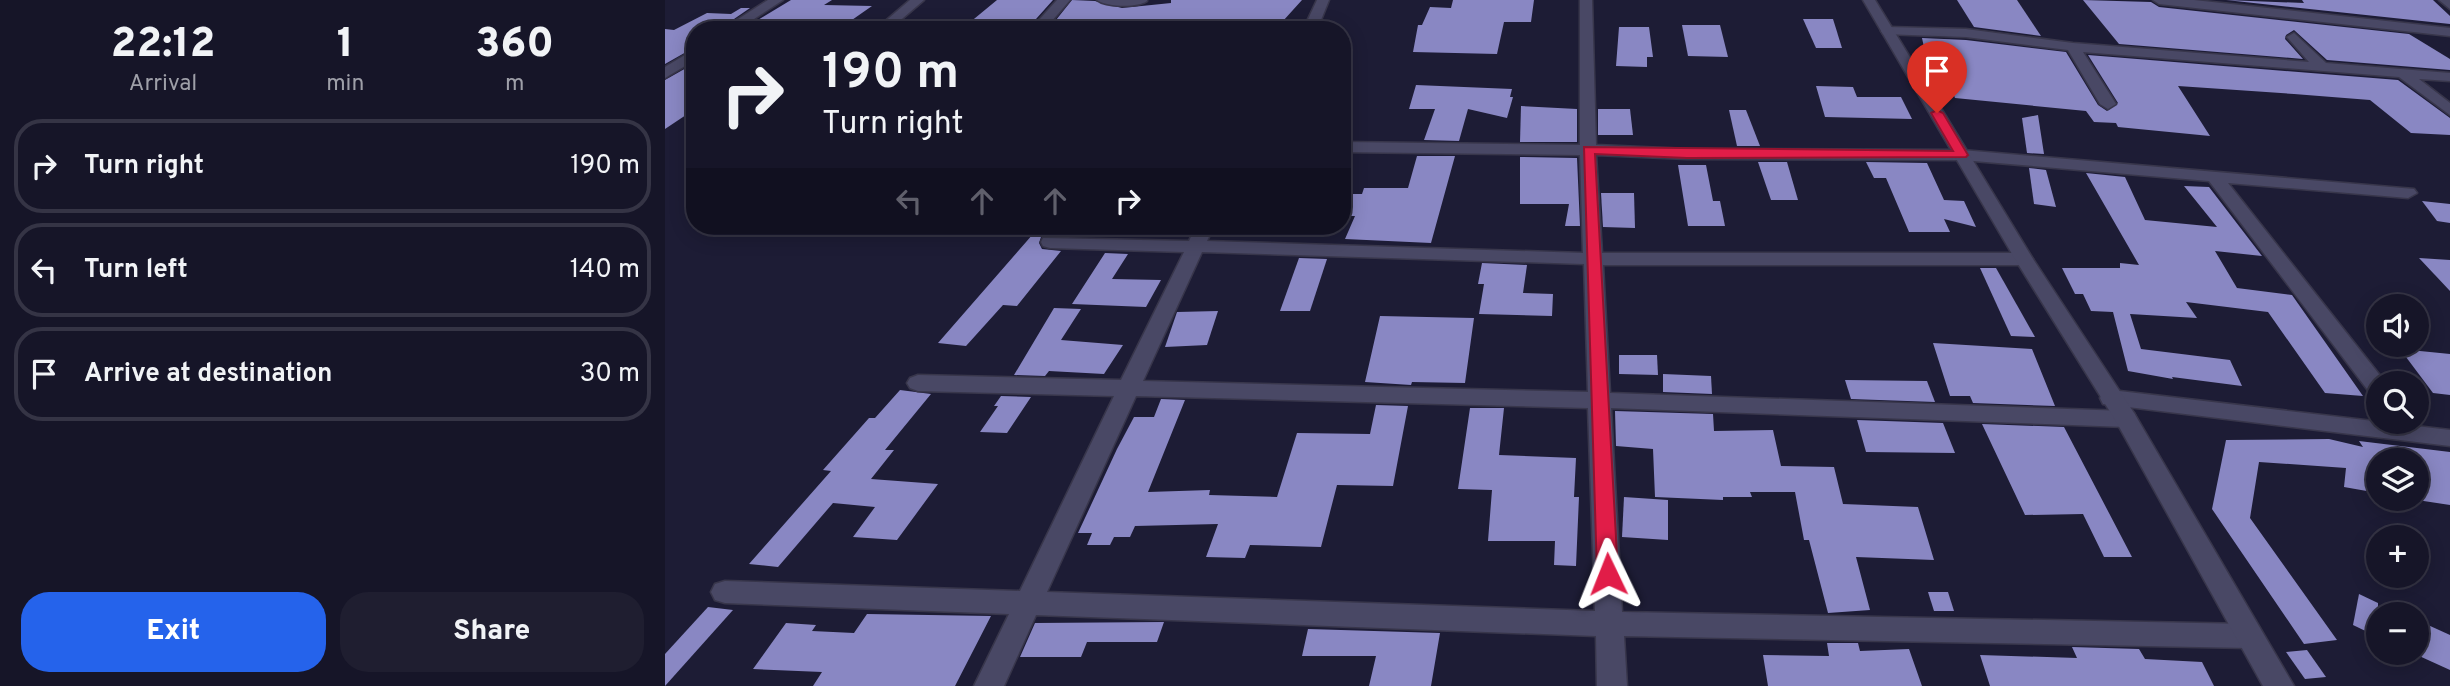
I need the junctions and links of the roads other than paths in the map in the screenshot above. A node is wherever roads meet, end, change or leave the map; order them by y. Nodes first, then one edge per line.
1 (777, 0) edge
2 (918, 0) edge
3 (1064, 0) edge
4 (1103, 0) edge
5 (1323, 0) edge
6 (1586, 0) edge
7 (1869, 0) edge
8 (2159, 0) edge
9 (2295, 0) edge
10 (2445, 0) edge
11 (1141, 1) edge
12 (2450, 5) edge
13 (2305, 16) junction
14 (742, 21) edge
15 (892, 21) edge
16 (1044, 21) edge
17 (1314, 21) edge
18 (1888, 30) junction
19 (2450, 32) edge
20 (2294, 37) dead end
21 (2073, 47) junction
22 (686, 59) edge
23 (2323, 68) junction
24 (665, 74) edge
25 (2405, 75) junction
26 (2450, 77) edge
27 (2108, 104) dead end
28 (2450, 110) edge
29 (1351, 147) edge
30 (1588, 150) junction
31 (1962, 155) junction
32 (2215, 177) junction
33 (2408, 193) dead end
34 (1200, 235) edge
35 (1050, 242) dead end
36 (1192, 248) junction
37 (1594, 259) junction
38 (2024, 259) junction
39 (2366, 372) edge
40 (918, 383) dead end
41 (1126, 390) junction
42 (2111, 398) junction
43 (1600, 400) junction
44 (2126, 419) junction
45 (2366, 423) edge
46 (2429, 433) edge
47 (2450, 438) edge
48 (725, 592) dead end
49 (1028, 606) junction
50 (1610, 624) junction
51 (2249, 636) junction
52 (989, 686) edge
53 (1612, 686) edge
54 (2279, 686) edge

1 - 14 street
2 - 15 street
3 - 16 street
4 - 11 street
5 - 17 street
6 - 30 street
7 - 18 street
8 - 13 street
9 - 13 street
10 - 12 street
13 - 19 street
18 - 21 street
18 - 31 street
20 - 23 street
21 - 23 street
21 - 27 street
22 - 24 street
23 - 25 street
25 - 26 street
25 - 28 street
29 - 30 street
30 - 31 street
30 - 37 street
31 - 32 street
31 - 38 street
32 - 33 street
32 - 39 street
34 - 36 street
35 - 36 street
36 - 37 street
36 - 41 street
37 - 38 street
37 - 43 street
38 - 42 street
40 - 41 street
41 - 43 street
41 - 49 street
42 - 44 street
42 - 45 street
43 - 44 street
43 - 50 street
44 - 51 street
46 - 47 street
48 - 49 street
49 - 50 street
49 - 52 street
50 - 51 street
50 - 53 street
51 - 54 street

